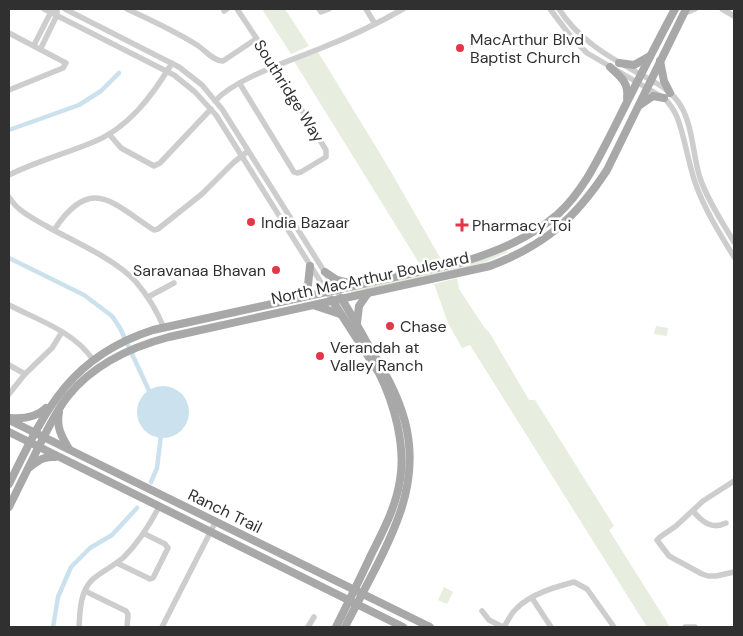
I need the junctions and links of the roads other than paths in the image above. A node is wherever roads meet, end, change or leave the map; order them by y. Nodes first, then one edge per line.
1 (44, 9) edge
2 (65, 9) edge
3 (127, 9) edge
4 (237, 9) edge
5 (329, 9) edge
6 (366, 9) edge
7 (403, 9) edge
8 (550, 9) edge
9 (559, 9) edge
10 (675, 9) edge
11 (695, 9) edge
12 (715, 9) edge
13 (724, 10) edge
14 (54, 11) edge
15 (320, 11) edge
16 (684, 11) edge
17 (734, 16) edge
18 (374, 24) junction
19 (41, 30) junction
20 (9, 32) edge
21 (48, 33) junction
22 (256, 39) junction
23 (34, 45) junction
24 (41, 48) junction
25 (652, 55) junction
26 (660, 61) junction
27 (172, 63) junction
28 (620, 63) junction
29 (275, 66) junction
30 (610, 67) junction
31 (166, 71) junction
32 (640, 79) junction
33 (240, 84) junction
34 (649, 84) junction
35 (9, 90) edge
36 (667, 95) junction
37 (215, 101) junction
38 (627, 103) junction
39 (637, 108) junction
40 (211, 109) junction
41 (109, 134) junction
42 (248, 151) junction
43 (241, 157) junction
44 (9, 175) edge
45 (9, 197) edge
46 (288, 211) junction
47 (717, 214) junction
48 (280, 216) junction
49 (710, 216) junction
50 (721, 220) junction
51 (714, 224) junction
52 (54, 230) junction
53 (734, 242) edge
54 (513, 244) junction
55 (518, 255) junction
56 (734, 257) edge
57 (310, 266) junction
58 (325, 272) junction
59 (174, 282) dead end
60 (358, 284) junction
61 (336, 289) junction
62 (325, 292) junction
63 (368, 293) junction
64 (148, 297) junction
65 (299, 298) junction
66 (341, 298) junction
67 (332, 300) junction
68 (9, 304) edge
69 (311, 305) junction
70 (230, 313) junction
71 (341, 314) junction
72 (231, 323) junction
73 (357, 325) junction
74 (164, 328) junction
75 (62, 332) junction
76 (93, 360) junction
77 (9, 365) edge
78 (26, 374) junction
79 (9, 394) edge
80 (394, 398) junction
81 (54, 400) junction
82 (61, 406) junction
83 (9, 419) edge
84 (34, 432) junction
85 (9, 433) edge
86 (44, 437) junction
87 (29, 442) junction
88 (39, 447) junction
89 (69, 450) junction
90 (64, 459) junction
91 (20, 461) junction
92 (28, 468) junction
93 (127, 478) junction
94 (734, 481) edge
95 (9, 484) edge
96 (122, 488) junction
97 (400, 496) junction
98 (159, 507) junction
99 (9, 508) edge
100 (693, 511) junction
101 (216, 521) junction
102 (726, 523) dead end
103 (210, 531) junction
104 (145, 534) junction
105 (117, 563) junction
106 (734, 572) edge
107 (361, 576) junction
108 (337, 582) junction
109 (368, 582) junction
110 (85, 591) junction
111 (358, 592) junction
112 (532, 598) junction
113 (353, 602) junction
114 (378, 602) junction
115 (482, 611) dead end
116 (314, 617) dead end
117 (393, 622) junction
118 (79, 627) edge
119 (127, 627) edge
120 (162, 627) edge
121 (308, 627) edge
122 (336, 627) edge
123 (345, 627) edge
124 (403, 627) edge
125 (412, 627) edge
126 (430, 627) edge
127 (504, 627) edge
128 (552, 627) edge
129 (614, 627) edge
130 (685, 627) edge
131 (695, 627) edge

1 - 14 street
2 - 27 street
3 - 22 street
4 - 22 street, Southridge Way
5 - 15 street
6 - 18 street
7 - 18 street
8 - 30 street
9 - 28 street
10 - 25 main road, North MacArthur Boulevard
11 - 16 street
12 - 13 street
13 - 17 street
14 - 19 street
14 - 21 street
14 - 31 street
16 - 26 main road, North MacArthur Boulevard
18 - 29 street
19 - 21 street
19 - 23 street
20 - 23 street
21 - 24 street
22 - 29 street, Southridge Way
23 - 24 street
24 - 35 street
25 - 28 main road
25 - 32 main road, North MacArthur Boulevard
26 - 34 main road, North MacArthur Boulevard
26 - 36 main road
27 - 31 street
27 - 37 street
28 - 32 street
29 - 33 street
29 - 33 street, Southridge Way
30 - 32 street
30 - 38 main road
31 - 40 street
31 - 41 street
32 - 34 street
32 - 38 main road, North MacArthur Boulevard
33 - 37 street
34 - 36 street
34 - 39 main road, North MacArthur Boulevard
36 - 39 main road
36 - 47 street
36 - 49 street
37 - 42 street
38 - 54 main road, North MacArthur Boulevard
39 - 55 main road, North MacArthur Boulevard
40 - 41 street
40 - 43 street
41 - 44 street
42 - 43 street
42 - 46 street
43 - 48 street
43 - 52 street
45 - 52 street
46 - 48 street
46 - 58 street
47 - 49 street
47 - 50 street
48 - 57 street
49 - 51 street
50 - 51 street
50 - 53 street
51 - 56 street
52 - 64 street
54 - 55 main road
54 - 60 main road, North MacArthur Boulevard
55 - 63 main road, North MacArthur Boulevard
57 - 62 street
57 - 65 main road
58 - 60 main road
58 - 61 street
59 - 64 street
60 - 61 main road, North MacArthur Boulevard
61 - 62 main road, North MacArthur Boulevard
61 - 66 street
62 - 65 main road, North MacArthur Boulevard
62 - 67 street
63 - 66 main road, North MacArthur Boulevard
63 - 73 main road
64 - 74 street
65 - 70 main road, North MacArthur Boulevard
66 - 67 main road, North MacArthur Boulevard
66 - 73 main road
67 - 69 main road, North MacArthur Boulevard
67 - 71 main road
68 - 75 street
69 - 71 main road
69 - 72 main road, North MacArthur Boulevard
70 - 72 main road
70 - 74 main road, North MacArthur Boulevard
71 - 80 main road
72 - 82 main road, North MacArthur Boulevard
73 - 80 main road
74 - 76 main road, North MacArthur Boulevard
75 - 76 street
75 - 78 street
76 - 81 main road, North MacArthur Boulevard
77 - 78 street
78 - 79 street
80 - 97 main road
81 - 83 main road
81 - 84 main road, North MacArthur Boulevard
82 - 86 main road, North MacArthur Boulevard
82 - 89 main road
83 - 84 main road, Ranch Trail
84 - 86 main road, Ranch Trail
84 - 87 main road, North MacArthur Boulevard
85 - 87 main road, Ranch Trail
85 - 91 main road
86 - 88 main road, North MacArthur Boulevard
86 - 89 main road, Ranch Trail
87 - 88 main road, Ranch Trail
87 - 91 main road, North MacArthur Boulevard
88 - 90 main road, Ranch Trail
88 - 92 main road, North MacArthur Boulevard
89 - 93 main road, Ranch Trail
90 - 92 main road
90 - 96 main road, Ranch Trail
91 - 95 main road, North MacArthur Boulevard
92 - 99 main road, North MacArthur Boulevard
93 - 96 main road
93 - 101 main road, Ranch Trail
94 - 100 street
96 - 98 main road, Ranch Trail
97 - 107 main road
97 - 109 main road
98 - 103 main road, Ranch Trail
98 - 104 street
100 - 102 street
100 - 106 street
101 - 103 street
101 - 108 main road, Ranch Trail
103 - 113 main road, Ranch Trail
103 - 120 street
104 - 105 street
104 - 105 street
105 - 110 street
107 - 108 main road
107 - 111 main road
108 - 111 main road, Ranch Trail
109 - 111 main road
109 - 114 main road
110 - 118 street
110 - 119 street
111 - 113 main road
111 - 114 main road, Ranch Trail
112 - 127 street
112 - 128 street
112 - 129 street
113 - 117 main road, Ranch Trail
113 - 122 main road
113 - 123 main road
114 - 126 main road, Ranch Trail
115 - 127 street
116 - 121 street
117 - 124 main road, Ranch Trail
117 - 125 main road
130 - 131 street

